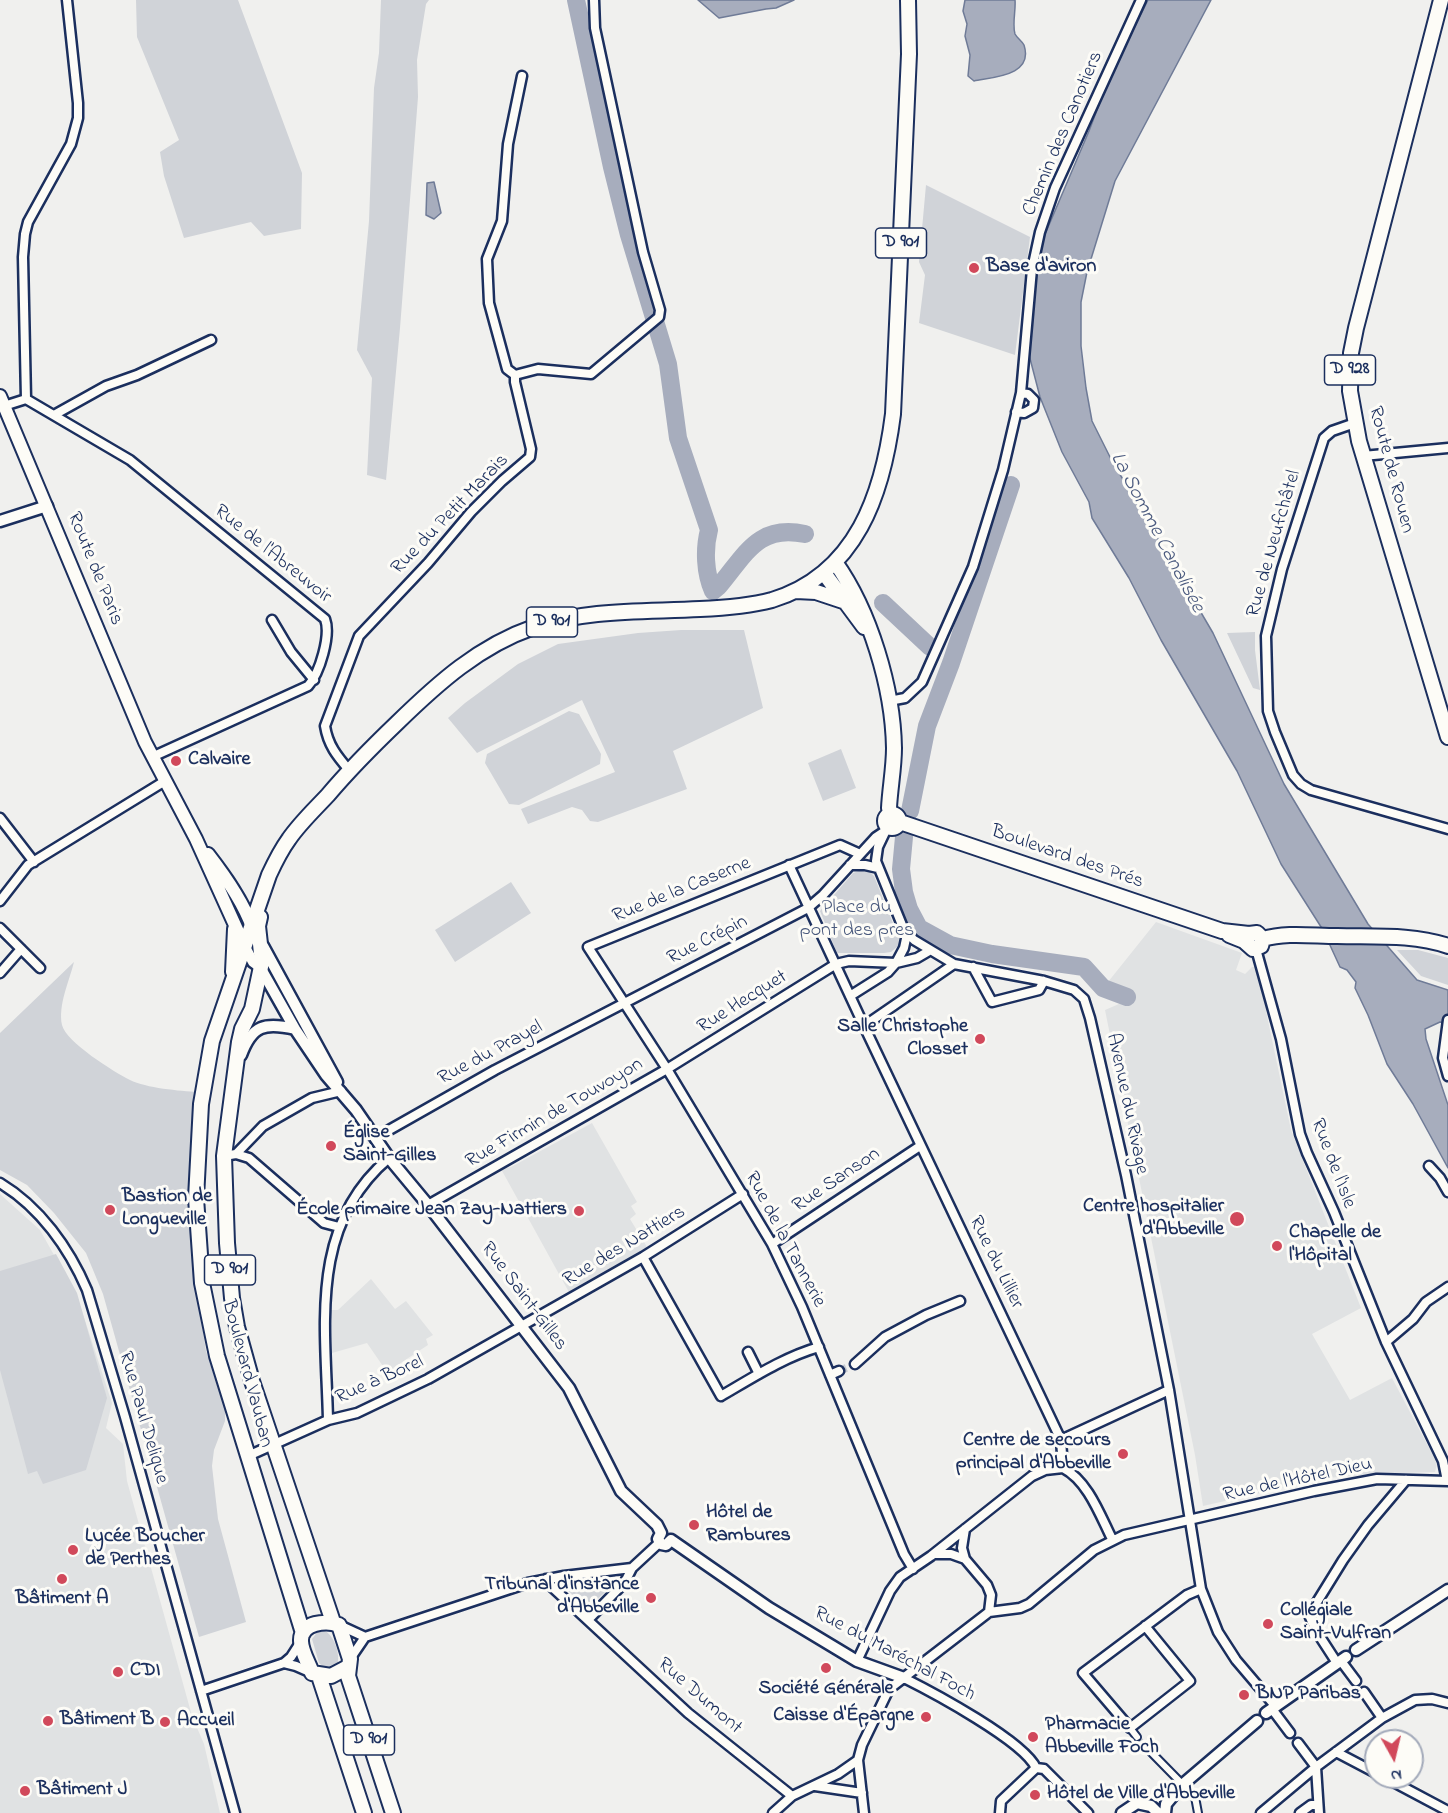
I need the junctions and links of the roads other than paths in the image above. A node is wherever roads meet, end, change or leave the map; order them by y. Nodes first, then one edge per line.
1 (67, 0) edge
2 (594, 0) edge
3 (908, 0) edge
4 (1141, 0) edge
5 (1441, 0) edge
6 (522, 76) dead end
7 (212, 340) dead end
8 (515, 375) junction
9 (1021, 393) junction
10 (26, 399) junction
11 (2, 401) edge
12 (1016, 412) junction
13 (54, 416) junction
14 (1355, 423) junction
15 (1448, 448) edge
16 (1364, 456) junction
17 (47, 506) junction
18 (0, 521) edge
19 (835, 562) junction
20 (824, 573) junction
21 (794, 591) junction
22 (843, 601) junction
23 (272, 620) dead end
24 (870, 634) junction
25 (314, 680) junction
26 (889, 701) junction
27 (1448, 737) edge
28 (152, 758) junction
29 (349, 770) junction
30 (165, 781) junction
31 (321, 803) junction
32 (0, 818) edge
33 (891, 823) junction
34 (1448, 829) edge
35 (196, 839) junction
36 (860, 854) junction
37 (34, 862) junction
38 (789, 865) junction
39 (850, 865) junction
40 (878, 868) junction
41 (260, 900) junction
42 (0, 901) edge
43 (241, 904) junction
44 (808, 908) junction
45 (234, 925) junction
46 (0, 928) edge
47 (256, 932) junction
48 (907, 934) junction
49 (1441, 940) edge
50 (1254, 942) junction
51 (244, 945) junction
52 (1448, 946) edge
53 (588, 947) joint
54 (21, 949) junction
55 (929, 951) junction
56 (896, 963) junction
57 (836, 964) junction
58 (954, 964) junction
59 (260, 967) junction
60 (974, 967) junction
61 (40, 968) dead end
62 (0, 973) edge
63 (1044, 981) junction
64 (231, 982) junction
65 (850, 996) junction
66 (624, 1003) junction
67 (1448, 1020) edge
68 (864, 1026) junction
69 (295, 1029) junction
70 (667, 1069) junction
71 (1448, 1076) edge
72 (233, 1078) junction
73 (341, 1091) junction
74 (375, 1138) junction
75 (920, 1146) junction
76 (230, 1155) junction
77 (389, 1158) junction
78 (1429, 1166) dead end
79 (0, 1184) edge
80 (1448, 1192) edge
81 (743, 1194) junction
82 (428, 1205) junction
83 (339, 1227) junction
84 (772, 1244) junction
85 (643, 1257) junction
86 (1448, 1287) edge
87 (960, 1301) dead end
88 (522, 1327) junction
89 (1386, 1342) junction
90 (819, 1347) junction
91 (748, 1352) dead end
92 (855, 1364) tunnel mouth
93 (839, 1371) tunnel mouth
94 (759, 1374) junction
95 (830, 1375) junction
96 (1169, 1390) junction
97 (328, 1420) junction
98 (1061, 1440) junction
99 (273, 1445) junction
100 (248, 1456) junction
101 (1063, 1467) junction
102 (1406, 1480) junction
103 (1448, 1481) edge
104 (1191, 1520) junction
105 (965, 1529) junction
106 (660, 1538) junction
107 (1112, 1539) junction
108 (671, 1540) joint
109 (934, 1554) junction
110 (965, 1559) junction
111 (632, 1568) junction
112 (913, 1569) junction
113 (546, 1579) junction
114 (1201, 1589) junction
115 (1448, 1590) edge
116 (989, 1612) junction
117 (588, 1620) junction
118 (336, 1624) junction
119 (1145, 1626) junction
120 (302, 1636) junction
121 (365, 1637) junction
122 (1356, 1650) dead end
123 (1341, 1660) junction
124 (857, 1661) junction
125 (349, 1663) junction
126 (284, 1664) junction
127 (316, 1674) junction
128 (904, 1678) junction
129 (1356, 1682) dead end
130 (201, 1691) junction
131 (1364, 1692) dead end
132 (1448, 1703) edge
133 (1271, 1710) junction
134 (1382, 1718) junction
135 (1257, 1721) dead end
136 (1130, 1728) junction
137 (1290, 1733) dead end
138 (1137, 1737) tunnel mouth
139 (1298, 1743) dead end
140 (1146, 1747) tunnel mouth
141 (1336, 1752) junction
142 (858, 1760) junction
143 (1316, 1767) junction
144 (1364, 1767) edge
145 (1036, 1768) junction
146 (1182, 1785) junction
147 (814, 1786) junction
148 (1407, 1789) edge
149 (862, 1793) junction
150 (792, 1796) junction
151 (1165, 1808) edge
152 (1318, 1809) edge
153 (1155, 1810) edge
154 (1448, 1811) edge
155 (235, 1813) edge
156 (364, 1813) edge
157 (393, 1813) edge
158 (772, 1813) edge
159 (864, 1813) edge
160 (1000, 1813) edge
161 (1088, 1813) edge
162 (1122, 1813) edge
163 (1198, 1813) edge
164 (1261, 1813) edge
165 (1300, 1813) edge

1 - 10 street
2 - 8 street
3 - 19 main road, D 901
4 - 9 street, Chemin des Canotiers
5 - 14 main road, Route de Rouen / D 928
6 - 8 street
7 - 13 street
8 - 29 street, Rue du Petit Marais
9 - 12 street, Chemin des Canotiers
9 - 12 street, Chemin des Canotiers
10 - 11 street
10 - 13 street, Rue de l'Abreuvoir
11 - 17 main road, Route de Paris
12 - 26 street, Chemin des Canotiers
13 - 25 street, Rue de l'Abreuvoir
14 - 16 main road, Route de Rouen / D 928
14 - 34 street, Rue de Neufchâtel
15 - 16 street
16 - 27 main road, Route de Rouen / D 928
17 - 18 street
17 - 28 main road, Route de Paris
19 - 20 main road, D 901
19 - 24 main road
20 - 21 main road, D 901
20 - 22 main road
21 - 22 main road
21 - 29 main road, D 901
22 - 24 main road
23 - 25 street
24 - 26 main road
25 - 28 street
26 - 33 main road
28 - 30 main road, Rue Saint-Gilles
29 - 31 main road, D 901
30 - 35 main road, Rue Saint-Gilles
30 - 37 street
31 - 41 main road
31 - 47 main road, D 901
32 - 37 street
33 - 36 street, Rue Crépin
33 - 40 street
33 - 50 main road, Boulevard des Prés
35 - 43 main road, Rue Saint-Gilles
35 - 45 main road, Rue Saint-Gilles
36 - 38 street, Rue de la Caserne
36 - 39 street, Rue Crépin
37 - 42 street
38 - 44 street, Rue du Lillier
38 - 53 street, Rue de la Caserne
39 - 40 street
39 - 44 street, Rue Crépin
40 - 48 street
41 - 43 main road
41 - 47 main road
43 - 47 main road, Rue Saint-Gilles
44 - 57 street, Rue du Lillier
44 - 66 street, Rue Crépin
45 - 51 main road, Rue Saint-Gilles
45 - 64 main road
46 - 54 street
47 - 51 main road, Boulevard Vauban
47 - 59 main road, D 901
47 - 73 street, Rue Saint-Gilles
48 - 55 street, Avenue du Rivage
48 - 56 street
49 - 50 main road, Boulevard des Prés
49 - 52 main road, Boulevard des Prés
50 - 89 street, Rue de l'Isle
51 - 59 street, Rue Saint-Gilles
51 - 64 main road, Boulevard Vauban / D 901
53 - 66 street, Rue de la Tannerie
54 - 61 street
54 - 62 street
55 - 56 street
55 - 58 street, Avenue du Rivage
56 - 57 street
56 - 65 street
57 - 65 street, Rue du Lillier
57 - 70 street, Rue Hecquet
58 - 60 street, Avenue du Rivage
58 - 68 street
59 - 69 street, Rue Saint-Gilles
59 - 72 main road, Boulevard Vauban / D 901
60 - 63 street, Avenue du Rivage
60 - 63 street
63 - 96 street, Avenue du Rivage
64 - 100 main road, Boulevard Vauban / D 901
65 - 68 street, Rue du Lillier
66 - 70 street, Rue de la Tannerie
66 - 74 street, Rue du Prayel
67 - 71 street
68 - 75 street, Rue du Lillier
69 - 72 street
69 - 73 street, Rue Saint-Gilles
70 - 81 street, Rue de la Tannerie
70 - 82 street, Rue Firmin de Touvoyon
72 - 76 main road, Boulevard Vauban / D 901
73 - 74 street, Rue Saint-Gilles
73 - 76 street
74 - 77 street, Rue Saint-Gilles
75 - 84 street, Rue Sanson
75 - 98 street, Rue du Lillier
76 - 83 street
76 - 99 main road, Boulevard Vauban / D 901
77 - 82 street, Rue Saint-Gilles
77 - 83 street
78 - 80 street
79 - 130 street, Rue Paul Delique
81 - 84 street, Rue de la Tannerie
81 - 85 street, Rue des Nattiers
82 - 88 street, Rue Saint-Gilles
83 - 97 street
84 - 90 street, Rue de la Tannerie
85 - 88 street, Rue des Nattiers
85 - 94 street
86 - 89 street
87 - 92 street
88 - 97 street, Rue à Borel
88 - 106 street, Rue Saint-Gilles
89 - 103 street, Rue de l'Isle
90 - 94 street
90 - 95 street, Rue de la Tannerie
91 - 94 street
93 - 95 street
95 - 112 street, Rue de la Tannerie
96 - 98 street
96 - 104 street, Avenue du Rivage
97 - 99 street, Rue à Borel
98 - 101 street, Rue du Lillier
99 - 100 street, Rue à Borel
99 - 118 main road, Boulevard Vauban / D 901
100 - 120 main road, Boulevard Vauban / D 901
101 - 105 street
101 - 107 street
102 - 103 street, Rue de l'Hôtel Dieu
102 - 104 street, Rue de l'Hôtel Dieu
102 - 123 street
104 - 107 street, Rue de l'Hôtel Dieu
104 - 114 street, Avenue du Rivage
105 - 109 street
105 - 110 street
106 - 108 street, Rue Saint-Gilles
106 - 111 street
107 - 116 street
108 - 124 street, Rue du Maréchal Foch
109 - 110 street
109 - 112 street
110 - 116 street
111 - 113 street
111 - 117 street
112 - 124 street
113 - 117 street, Rue Dumont
113 - 121 street
114 - 119 street
114 - 133 street, Avenue du Rivage
115 - 122 street
116 - 128 street
117 - 150 street, Rue Dumont
118 - 120 main road
118 - 121 street
118 - 125 main road, Boulevard Vauban
119 - 136 street
119 - 136 street
120 - 126 street
120 - 127 main road, Boulevard Vauban
121 - 125 street
123 - 129 street
123 - 133 street
124 - 128 street, Rue du Maréchal Foch
125 - 127 main road
125 - 157 main road, D 901
126 - 127 street
126 - 130 street
127 - 156 main road, D 901
128 - 142 street
128 - 145 street, Rue du Maréchal Foch
130 - 155 street, Rue Paul Delique
131 - 134 street
132 - 134 street
133 - 137 street, Avenue du Rivage
134 - 141 street
135 - 146 street
136 - 138 street
139 - 143 street
140 - 146 street
141 - 143 street
141 - 144 street
142 - 147 street
142 - 149 street
143 - 152 street
143 - 164 street
145 - 160 street
145 - 161 street, Rue du Maréchal Foch
146 - 151 street
146 - 163 street
147 - 149 street
147 - 150 street
148 - 154 street
149 - 159 street
150 - 158 street
151 - 153 street
152 - 165 street
153 - 162 street

